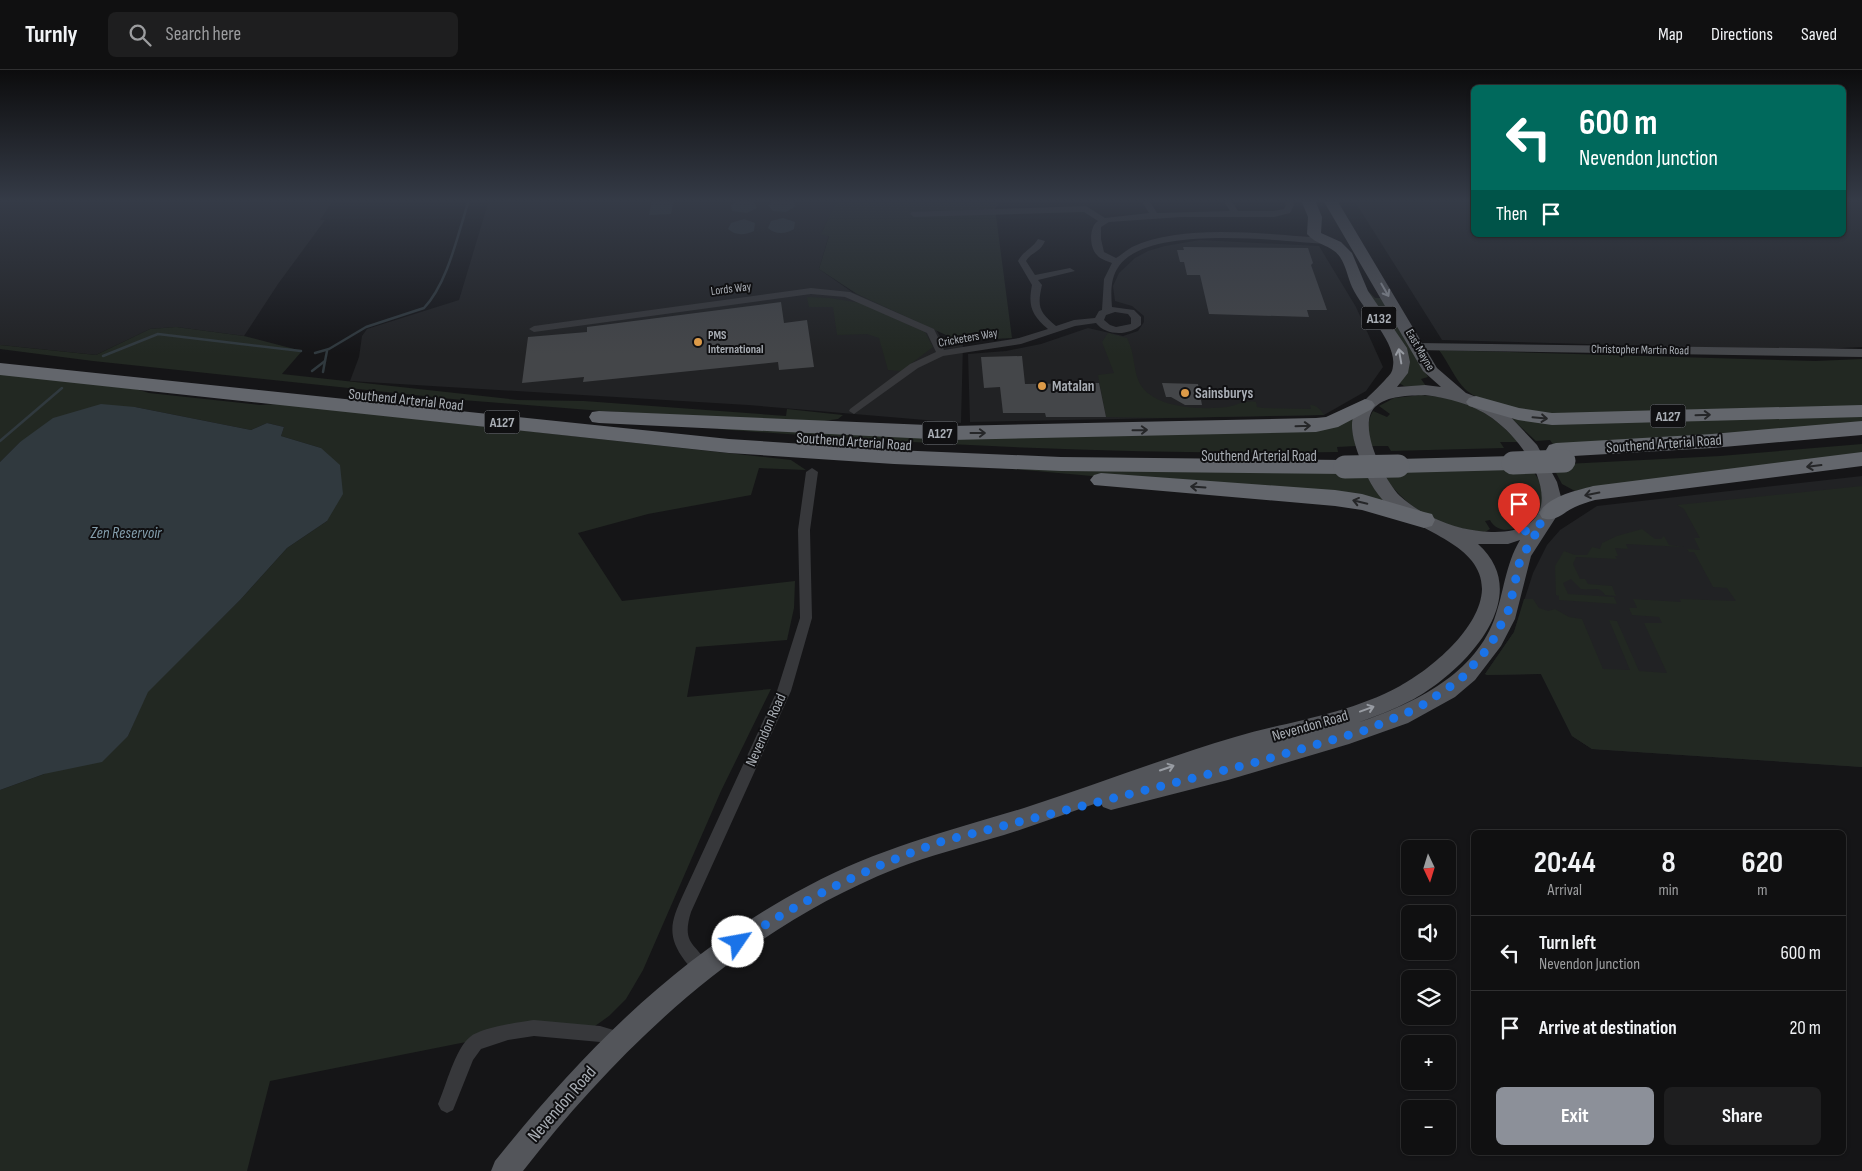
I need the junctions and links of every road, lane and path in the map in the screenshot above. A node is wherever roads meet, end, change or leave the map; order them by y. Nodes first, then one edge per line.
1 (1032, 251) edge
2 (1099, 251) edge
3 (1136, 251) edge
4 (1341, 251) edge
5 (1360, 251) edge
6 (1118, 262) junction
7 (1070, 271) dead end
8 (1034, 278) junction
9 (1108, 310) junction
10 (1099, 320) junction
11 (534, 329) dead end
12 (1055, 330) junction
13 (1418, 347) junction
14 (941, 353) junction
15 (1862, 353) edge
16 (0, 357) edge
17 (0, 368) edge
18 (1469, 399) junction
19 (1372, 400) junction
20 (510, 411) junction
21 (854, 411) dead end
22 (1862, 411) edge
23 (1862, 428) edge
24 (1862, 440) edge
25 (728, 446) junction
26 (1560, 455) junction
27 (1862, 460) edge
28 (1342, 461) junction
29 (812, 472) dead end
30 (1546, 518) junction
31 (1424, 520) junction
32 (1445, 530) junction
33 (1005, 824) junction
34 (702, 969) junction
35 (621, 1040) junction
36 (447, 1104) dead end
37 (505, 1171) edge

1 - 8 street
2 - 6 street
3 - 6 street
19 -> 4 main road, East Mayne / A132
5 -> 13 main road, East Mayne / A132
6 - 9 street
7 - 8 street
8 - 12 street
9 - 10 street
9 - 10 street
10 - 12 street, Cricketers Way
11 - 14 street, Lords Way
12 - 14 street, Cricketers Way
13 - 15 street, Christopher Martin Road
13 - 18 main road, East Mayne / A132
14 - 21 street, Cricketers Way
16 - 20 highway, Southend Arterial Road / A127
17 - 25 highway, Southend Arterial Road / A127
18 - 19 main road, A132
18 -> 22 highway, A127
18 - 30 main road, A132
20 -> 19 highway, A127
19 - 31 main road, A132
20 - 28 highway, Southend Arterial Road / A127
23 - 26 highway, Southend Arterial Road / A127
24 - 26 highway, Southend Arterial Road / A127
25 - 28 highway, Southend Arterial Road / A127
31 -> 25 highway, A127
26 - 28 highway, Southend Arterial Road / A127, bridge
27 -> 30 highway
29 - 34 street, Nevendon Road
30 - 32 main road, A132
30 - 33 main road, Nevendon Road / A132
31 - 32 main road, A132
33 -> 32 main road, Nevendon Road / A132
33 - 34 main road, Nevendon Road / A132
34 - 35 main road, Nevendon Road / A132
35 - 36 street
35 - 37 main road, Nevendon Road / A132

